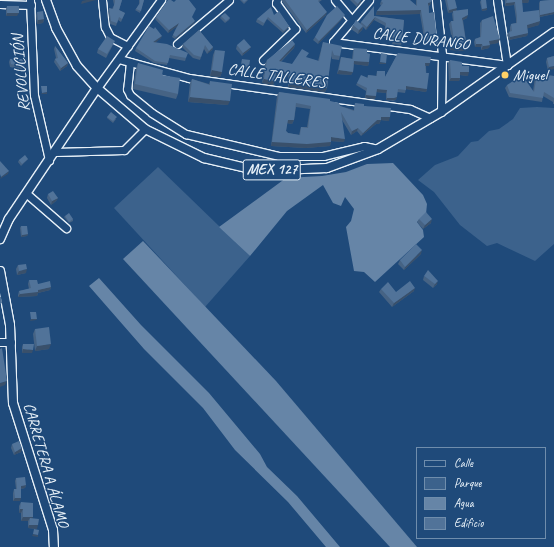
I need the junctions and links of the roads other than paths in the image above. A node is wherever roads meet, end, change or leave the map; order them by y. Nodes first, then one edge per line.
1 (46, 0) edge
2 (102, 0) edge
3 (161, 0) edge
4 (229, 0) edge
5 (277, 0) edge
6 (335, 0) edge
7 (369, 0) edge
8 (436, 0) edge
9 (497, 0) edge
10 (30, 3) edge
11 (0, 4) edge
12 (351, 19) junction
13 (554, 34) edge
14 (177, 44) dead end
15 (128, 46) junction
16 (442, 54) junction
17 (119, 59) junction
18 (263, 60) dead end
19 (130, 62) junction
20 (507, 65) junction
21 (97, 88) junction
22 (441, 112) junction
23 (430, 118) junction
24 (145, 129) junction
25 (378, 149) junction
26 (55, 152) junction
27 (279, 156) junction
28 (49, 160) junction
29 (280, 170) junction
30 (27, 194) junction
31 (66, 228) dead end
32 (0, 239) edge
33 (0, 272) edge
34 (1, 292) edge
35 (0, 342) edge
36 (11, 342) junction
37 (54, 547) edge

1 - 21 main road, MEX 127
2 - 15 street
3 - 15 street
4 - 14 street
5 - 18 street
6 - 12 street
7 - 12 street
8 - 16 street
9 - 20 street
10 - 11 street
10 - 28 street, REVOLUCIÓN
12 - 16 street, CALLE DURANGO
13 - 20 main road, MEX 127
15 - 17 street
16 - 20 street, CALLE DURANGO
16 - 22 street
17 - 19 street, CALLE TALLERES
17 - 21 street
19 - 23 street, CALLE TALLERES
19 - 27 street
20 - 22 main road, MEX 127
21 - 24 main road, MEX 127
21 - 26 main road
22 - 23 main road, MEX 127
23 - 25 main road, MEX 127
24 - 26 street
24 - 29 main road, MEX 127
25 - 27 street
25 - 29 main road, MEX 127
26 - 28 main road
27 - 29 street
28 - 30 main road
30 - 31 street
30 - 32 main road
33 - 34 main road, CARRETERA A ÁLAMO
34 - 36 main road, CARRETERA A ÁLAMO
35 - 36 street
36 - 37 main road, CARRETERA A ÁLAMO

